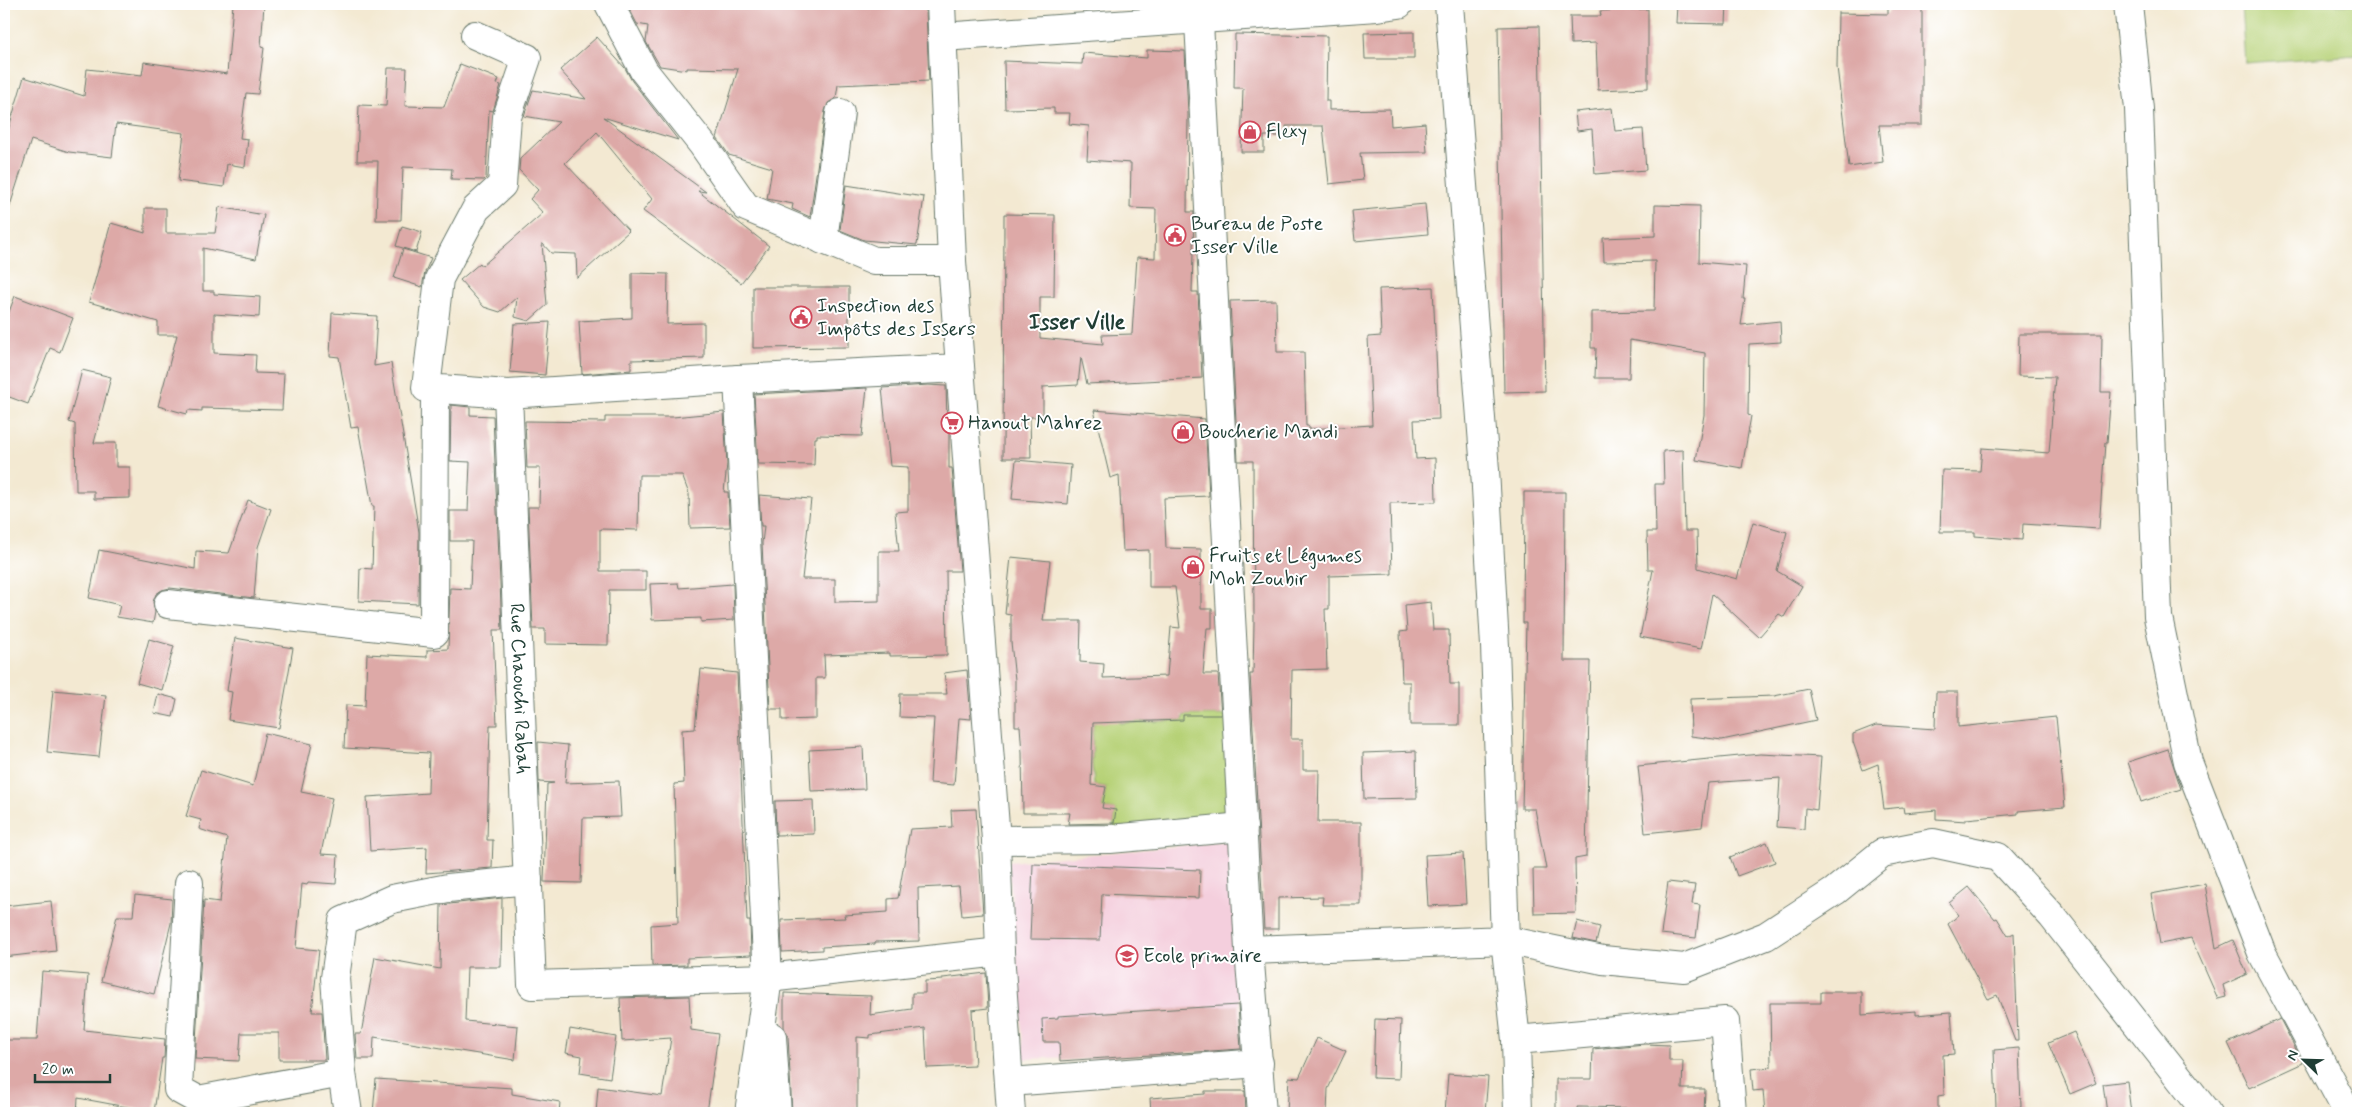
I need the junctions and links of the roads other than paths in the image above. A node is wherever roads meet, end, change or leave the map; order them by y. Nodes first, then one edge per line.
1 (609, 4) edge
2 (941, 4) edge
3 (1449, 4) edge
4 (2128, 4) edge
5 (1384, 5) edge
6 (1198, 11) edge
7 (475, 36) dead end
8 (942, 37) junction
9 (840, 113) dead end
10 (823, 240) junction
11 (952, 261) junction
12 (960, 368) junction
13 (738, 379) junction
14 (435, 389) junction
15 (508, 394) junction
16 (168, 604) dead end
17 (1243, 827) junction
18 (996, 840) junction
19 (528, 880) junction
20 (189, 883) dead end
21 (1505, 940) junction
22 (1249, 950) junction
23 (1000, 952) junction
24 (768, 978) junction
25 (1516, 1040) junction
26 (1259, 1063) junction
27 (342, 1073) junction
28 (1009, 1082) junction
29 (348, 1113) edge
30 (749, 1113) edge
31 (777, 1113) edge
32 (1011, 1113) edge
33 (1262, 1113) edge
34 (1518, 1113) edge
35 (1732, 1113) edge
36 (2206, 1113) edge
37 (2348, 1113) edge

1 - 10 street
2 - 8 street
3 - 21 street
4 - 37 street
5 - 6 street
6 - 8 street
6 - 17 street
7 - 14 street
8 - 11 street
9 - 10 street
10 - 11 street
11 - 12 street
12 - 13 street
12 - 18 street
13 - 15 street
13 - 24 street
14 - 15 street
14 - 16 street
15 - 19 street, Rue Chaouchi Rabah
17 - 18 street
17 - 22 street
18 - 23 street
19 - 24 street, Rue Chaouchi Rabah
19 - 27 street
20 - 27 street
21 - 22 street
21 - 25 street
21 - 36 street
22 - 26 street
23 - 24 street
23 - 28 street
24 - 30 street
24 - 31 street
25 - 34 street
25 - 35 street
26 - 28 street
26 - 33 street
27 - 29 street
28 - 32 street

